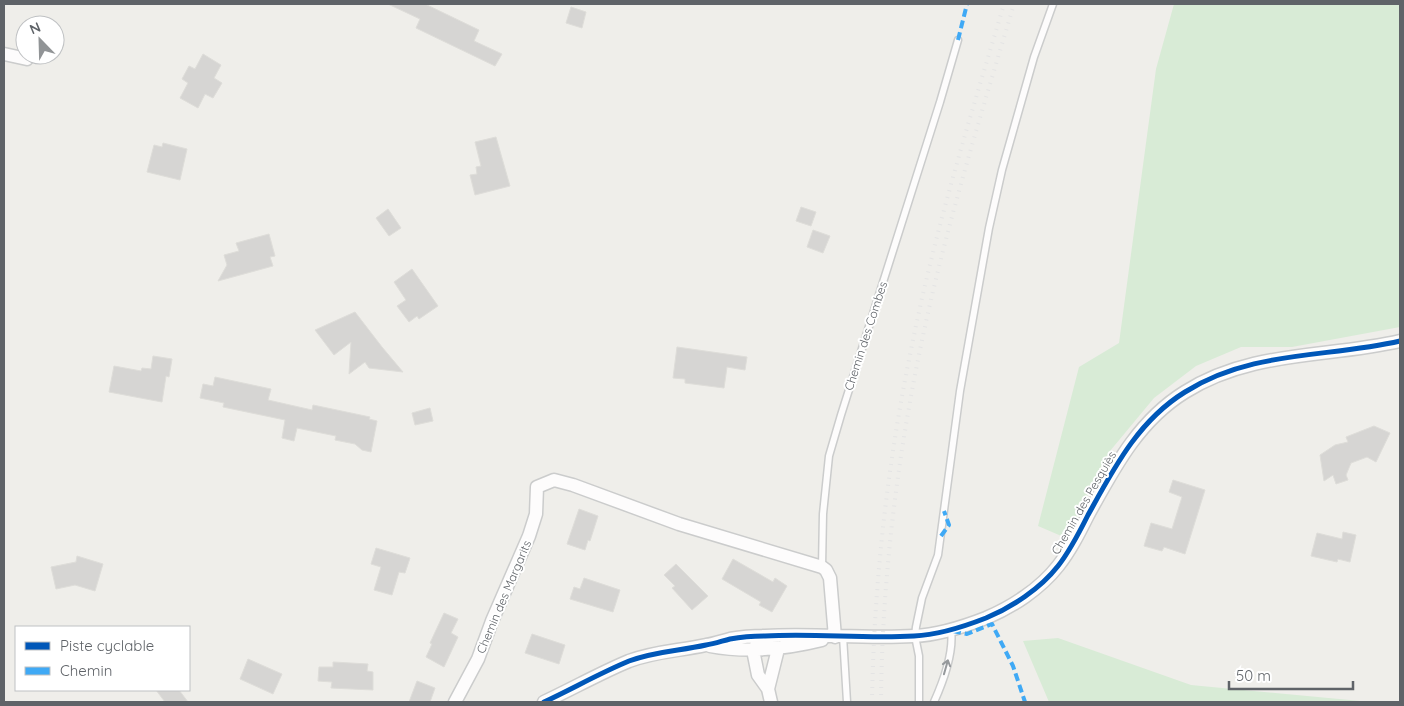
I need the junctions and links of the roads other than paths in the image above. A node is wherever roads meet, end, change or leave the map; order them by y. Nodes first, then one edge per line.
1 (1053, 4) edge
2 (958, 40) dead end
3 (1400, 341) edge
4 (822, 567) junction
5 (950, 630) junction
6 (763, 636) junction
7 (839, 636) junction
8 (915, 636) junction
9 (706, 646) junction
10 (777, 648) junction
11 (753, 650) junction
12 (768, 689) junction
13 (455, 702) edge
14 (544, 702) edge
15 (771, 702) edge
16 (847, 702) edge
17 (919, 702) edge
18 (934, 702) edge

1 - 8 lane
2 - 4 lane, Chemin des Combes
3 - 5 street, Chemin des Pesquiès
4 - 7 street, Chemin des Combes
4 - 13 street, Chemin des Margarits
5 - 8 street, Chemin des Pesquiès
18 -> 5 lane
6 - 7 street, Chemin des Pesquiès
6 - 9 street, Chemin des Pesquiès
6 - 10 street
6 - 11 street
7 - 8 street, Chemin des Pesquiès
7 - 10 street, Chemin des Pesquiès
7 - 16 lane
8 - 17 lane
9 - 11 street, Chemin des Pesquiès
9 - 14 street, Chemin des Pesquiès
10 - 11 street, Chemin des Pesquiès
10 - 12 street
11 - 12 street
12 - 15 street

